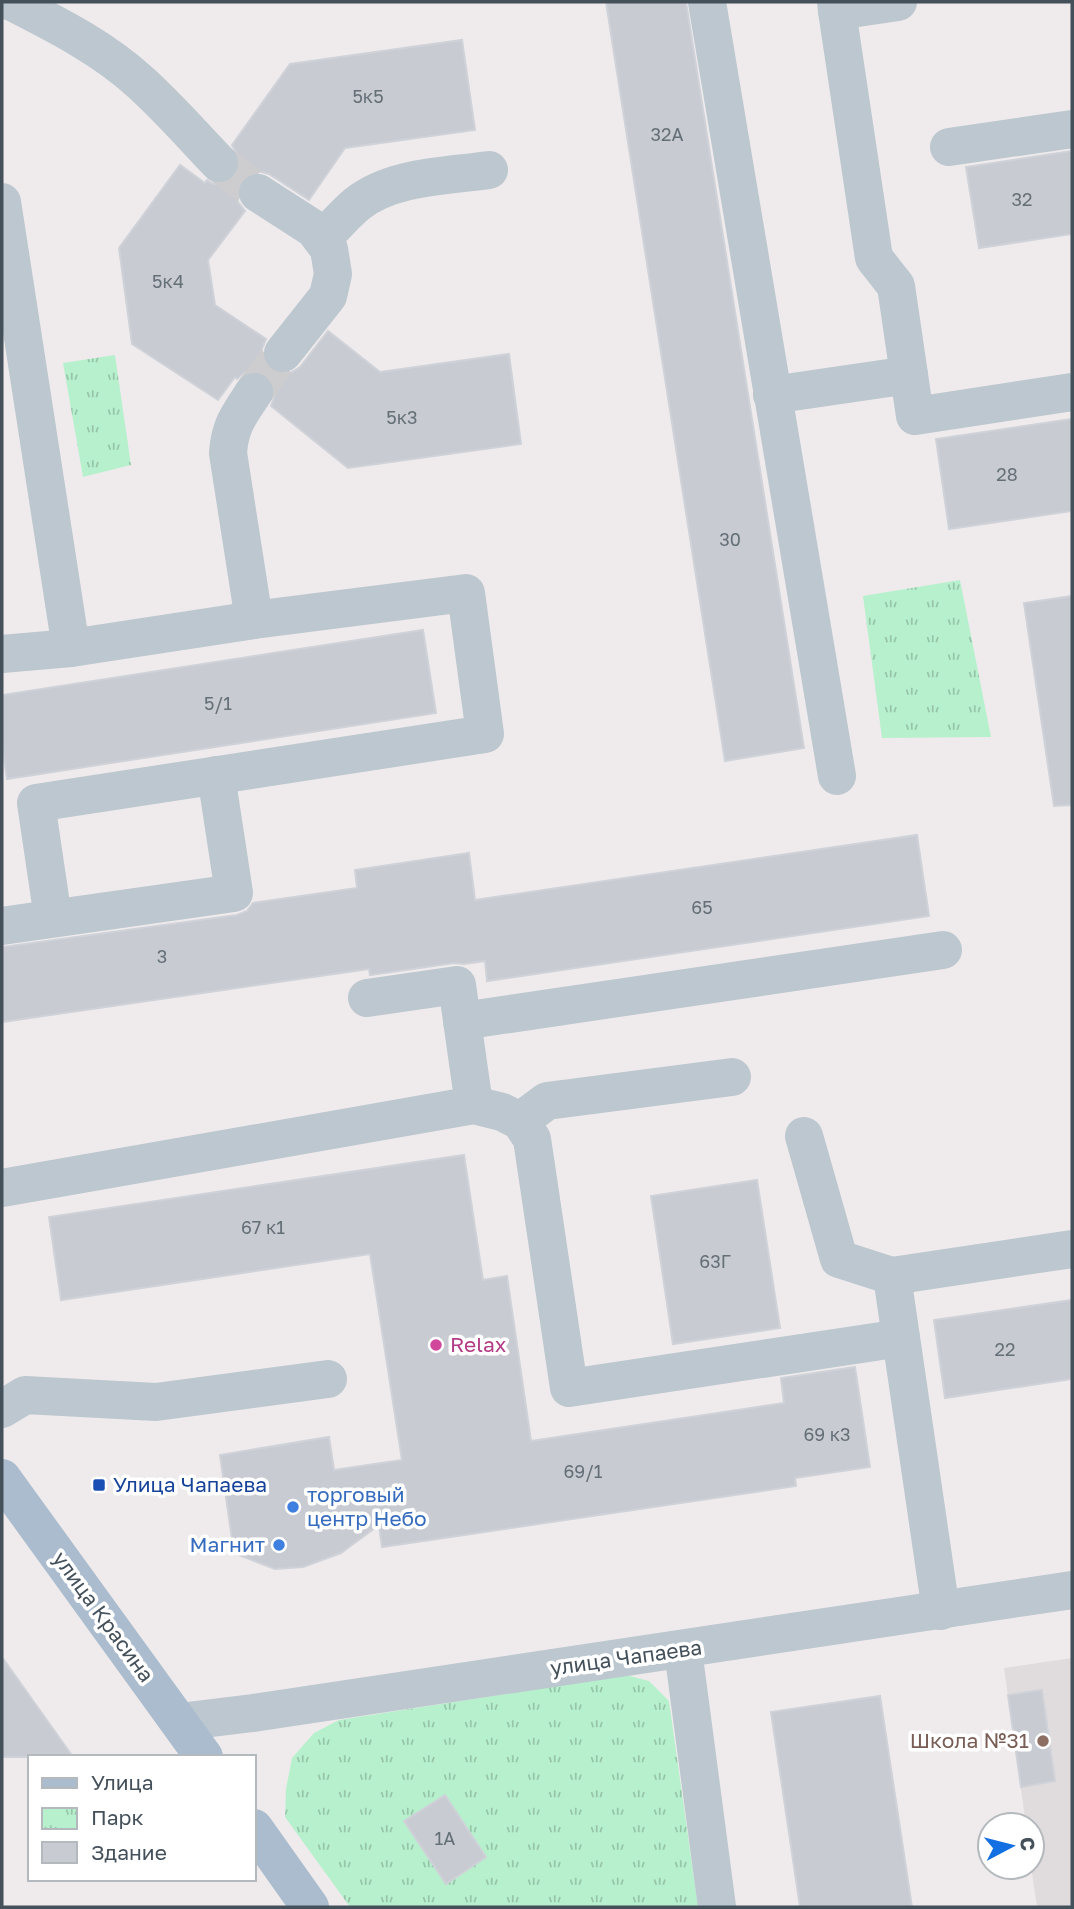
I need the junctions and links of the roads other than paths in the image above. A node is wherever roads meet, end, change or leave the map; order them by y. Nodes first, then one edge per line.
1 (12, 2) edge
2 (708, 2) edge
3 (898, 2) edge
4 (837, 7) edge
5 (1072, 129) edge
6 (949, 147) dead end
7 (219, 163) tunnel mouth
8 (489, 170) dead end
9 (258, 193) tunnel mouth
10 (2, 202) edge
11 (322, 239) junction
12 (283, 353) tunnel mouth
13 (909, 375) junction
14 (254, 392) tunnel mouth
15 (1072, 392) edge
16 (772, 395) junction
17 (254, 620) junction
18 (71, 648) junction
19 (2, 653) edge
20 (216, 775) junction
21 (837, 776) dead end
22 (54, 918) junction
23 (2, 926) edge
24 (943, 950) dead end
25 (367, 998) dead end
26 (462, 1021) junction
27 (732, 1077) dead end
28 (474, 1105) junction
29 (520, 1121) junction
30 (804, 1136) dead end
31 (2, 1188) edge
32 (1072, 1249) edge
33 (891, 1276) junction
34 (901, 1339) junction
35 (328, 1380) dead end
36 (2, 1409) edge
37 (2, 1478) edge
38 (1072, 1590) edge
39 (941, 1611) junction
40 (683, 1650) junction
41 (179, 1722) junction
42 (203, 1755) edge
43 (256, 1831) edge
44 (310, 1907) edge
45 (717, 1907) edge

1 - 7 street
2 - 16 street
3 - 4 street
4 - 13 street
5 - 6 street
8 - 11 street
9 - 11 street
10 - 18 street
11 - 12 street
13 - 15 street
13 - 16 street
14 - 17 street
16 - 21 street
17 - 18 street
17 - 20 street
18 - 19 street
20 - 22 street
20 - 22 street
22 - 23 street
24 - 26 street
25 - 26 street
26 - 28 street
27 - 29 street
28 - 29 street
28 - 31 street
29 - 34 street
30 - 33 street
32 - 33 street
33 - 34 street
34 - 39 street
35 - 36 street
37 - 41 main road, улица Красина
38 - 39 street, улица Чапаева
39 - 40 street, улица Чапаева
40 - 41 street, улица Чапаева
40 - 45 street
41 - 42 main road, улица Красина
43 - 44 main road

